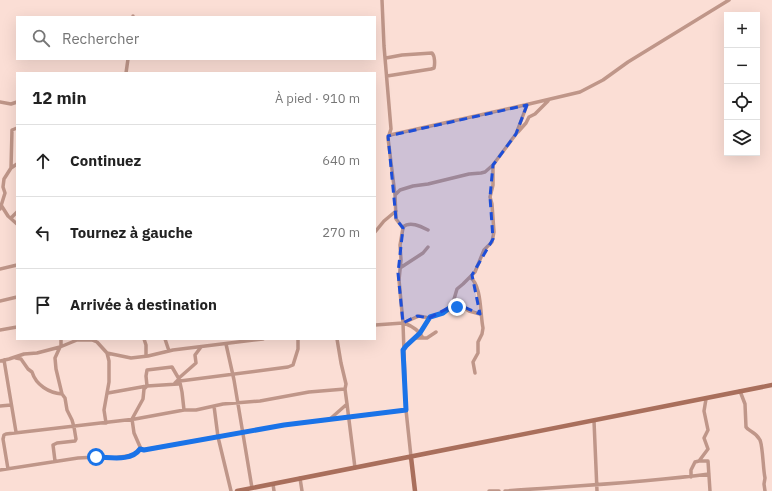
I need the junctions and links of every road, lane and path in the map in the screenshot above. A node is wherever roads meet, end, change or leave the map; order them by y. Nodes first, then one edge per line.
1 (382, 0) edge
2 (729, 0) edge
3 (723, 1) edge
4 (386, 58) junction
5 (128, 60) edge
6 (126, 72) edge
7 (387, 76) junction
8 (548, 100) junction
9 (0, 102) edge
10 (16, 102) edge
11 (527, 105) junction
12 (16, 128) edge
13 (516, 134) junction
14 (390, 135) junction
15 (16, 165) edge
16 (493, 165) junction
17 (11, 168) junction
18 (395, 195) junction
19 (1, 206) edge
20 (396, 211) junction
21 (16, 213) edge
22 (11, 218) junction
23 (16, 223) edge
24 (403, 227) junction
25 (428, 230) dead end
26 (376, 231) edge
27 (428, 247) dead end
28 (16, 265) edge
29 (400, 268) junction
30 (0, 269) edge
31 (470, 277) junction
32 (16, 297) edge
33 (0, 301) edge
34 (452, 306) junction
35 (480, 314) junction
36 (429, 318) junction
37 (403, 323) junction
38 (376, 325) edge
39 (16, 327) edge
40 (0, 330) edge
41 (436, 332) dead end
42 (420, 333) junction
43 (416, 338) junction
44 (423, 338) junction
45 (61, 340) edge
46 (73, 340) edge
47 (92, 340) edge
48 (144, 340) edge
49 (166, 340) edge
50 (226, 340) edge
51 (256, 340) edge
52 (298, 340) edge
53 (337, 340) edge
54 (227, 344) junction
55 (61, 347) junction
56 (202, 347) junction
57 (403, 350) junction
58 (169, 351) junction
59 (107, 353) junction
60 (146, 356) junction
61 (9, 359) junction
62 (2, 361) edge
63 (475, 373) dead end
64 (232, 375) junction
65 (180, 382) junction
66 (772, 385) edge
67 (147, 386) junction
68 (345, 389) junction
69 (740, 392) junction
70 (108, 393) junction
71 (62, 394) junction
72 (704, 400) junction
73 (238, 404) junction
74 (346, 404) junction
75 (11, 405) junction
76 (0, 406) edge
77 (214, 406) junction
78 (184, 410) junction
79 (406, 410) junction
80 (349, 416) junction
81 (132, 419) junction
82 (330, 419) junction
83 (594, 421) junction
84 (106, 423) junction
85 (74, 427) junction
86 (16, 432) junction
87 (243, 432) junction
88 (218, 437) junction
89 (0, 448) edge
90 (5, 448) junction
91 (140, 449) junction
92 (411, 457) junction
93 (55, 461) junction
94 (699, 461) junction
95 (355, 468) junction
96 (8, 469) junction
97 (0, 470) edge
98 (709, 474) junction
99 (691, 477) junction
100 (300, 478) junction
101 (273, 484) junction
102 (597, 486) junction
103 (254, 489) edge
104 (535, 490) edge
105 (231, 491) edge
106 (238, 491) edge
107 (274, 491) edge
108 (302, 491) edge
109 (415, 491) edge
110 (489, 491) edge
111 (499, 491) edge
112 (505, 491) edge
113 (597, 491) edge
114 (710, 491) edge
115 (765, 491) edge

1 - 4 street
2 - 3 street
3 - 8 street
4 - 7 street
4 - 7 street
5 - 6 street
7 - 14 street
8 - 11 street
8 - 13 street
9 - 10 street
11 - 13 street
11 - 14 street
12 - 17 street
13 - 16 street
14 - 18 street
15 - 17 street
16 - 18 street
16 - 31 street
17 - 19 street
18 - 20 street
19 - 22 street
20 - 24 street
20 - 26 street
21 - 22 street
22 - 23 street
24 - 25 street
24 - 29 street
27 - 29 street
28 - 30 street
29 - 37 street
31 - 34 street
31 - 35 street
32 - 33 street
34 - 35 street
34 - 36 street
35 - 63 street
36 - 37 street
36 - 42 street
37 - 38 street
37 - 42 street
37 - 57 street
39 - 40 street
41 - 44 street
42 - 43 street
42 - 44 street
43 - 44 street
43 - 57 street
45 - 55 street
46 - 55 street
47 - 59 street
48 - 60 street
49 - 58 street
50 - 54 street
51 - 54 street
52 - 64 street
53 - 68 street
54 - 56 street
54 - 64 street
55 - 61 street
55 - 71 street
56 - 58 street
56 - 65 street
57 - 79 street
58 - 60 street
59 - 60 street
59 - 70 street
61 - 62 street
61 - 71 street
62 - 75 street
64 - 65 street
64 - 73 street
65 - 67 street
65 - 67 street
65 - 78 street
66 - 69 main road
67 - 70 street
67 - 81 street
68 - 73 street
68 - 74 street
69 - 72 main road
69 - 115 street
70 - 84 street
71 - 85 street
72 - 83 main road
72 - 94 street
73 - 77 street
73 - 87 street
74 - 80 street
74 - 82 street
75 - 76 street
75 - 86 street
77 - 78 street
77 - 88 street
78 - 81 street
79 - 80 street
79 - 92 street
80 - 82 street
80 - 95 street
81 - 84 street
81 - 91 street
82 - 87 street
83 - 92 main road
83 - 102 street
84 - 85 street
85 - 86 street
85 - 93 street
86 - 90 street
87 - 88 street
87 - 103 street
88 - 91 street
88 - 105 street
89 - 90 street
90 - 96 street
91 - 93 street
92 - 95 main road
92 - 109 main road
93 - 96 street
94 - 98 street
94 - 99 street
95 - 100 main road
96 - 97 street
98 - 99 street
98 - 114 street
99 - 102 street
100 - 101 main road
100 - 108 street
101 - 103 main road
101 - 107 street
102 - 104 street
102 - 113 street
103 - 106 main road
104 - 112 street
110 - 111 street

